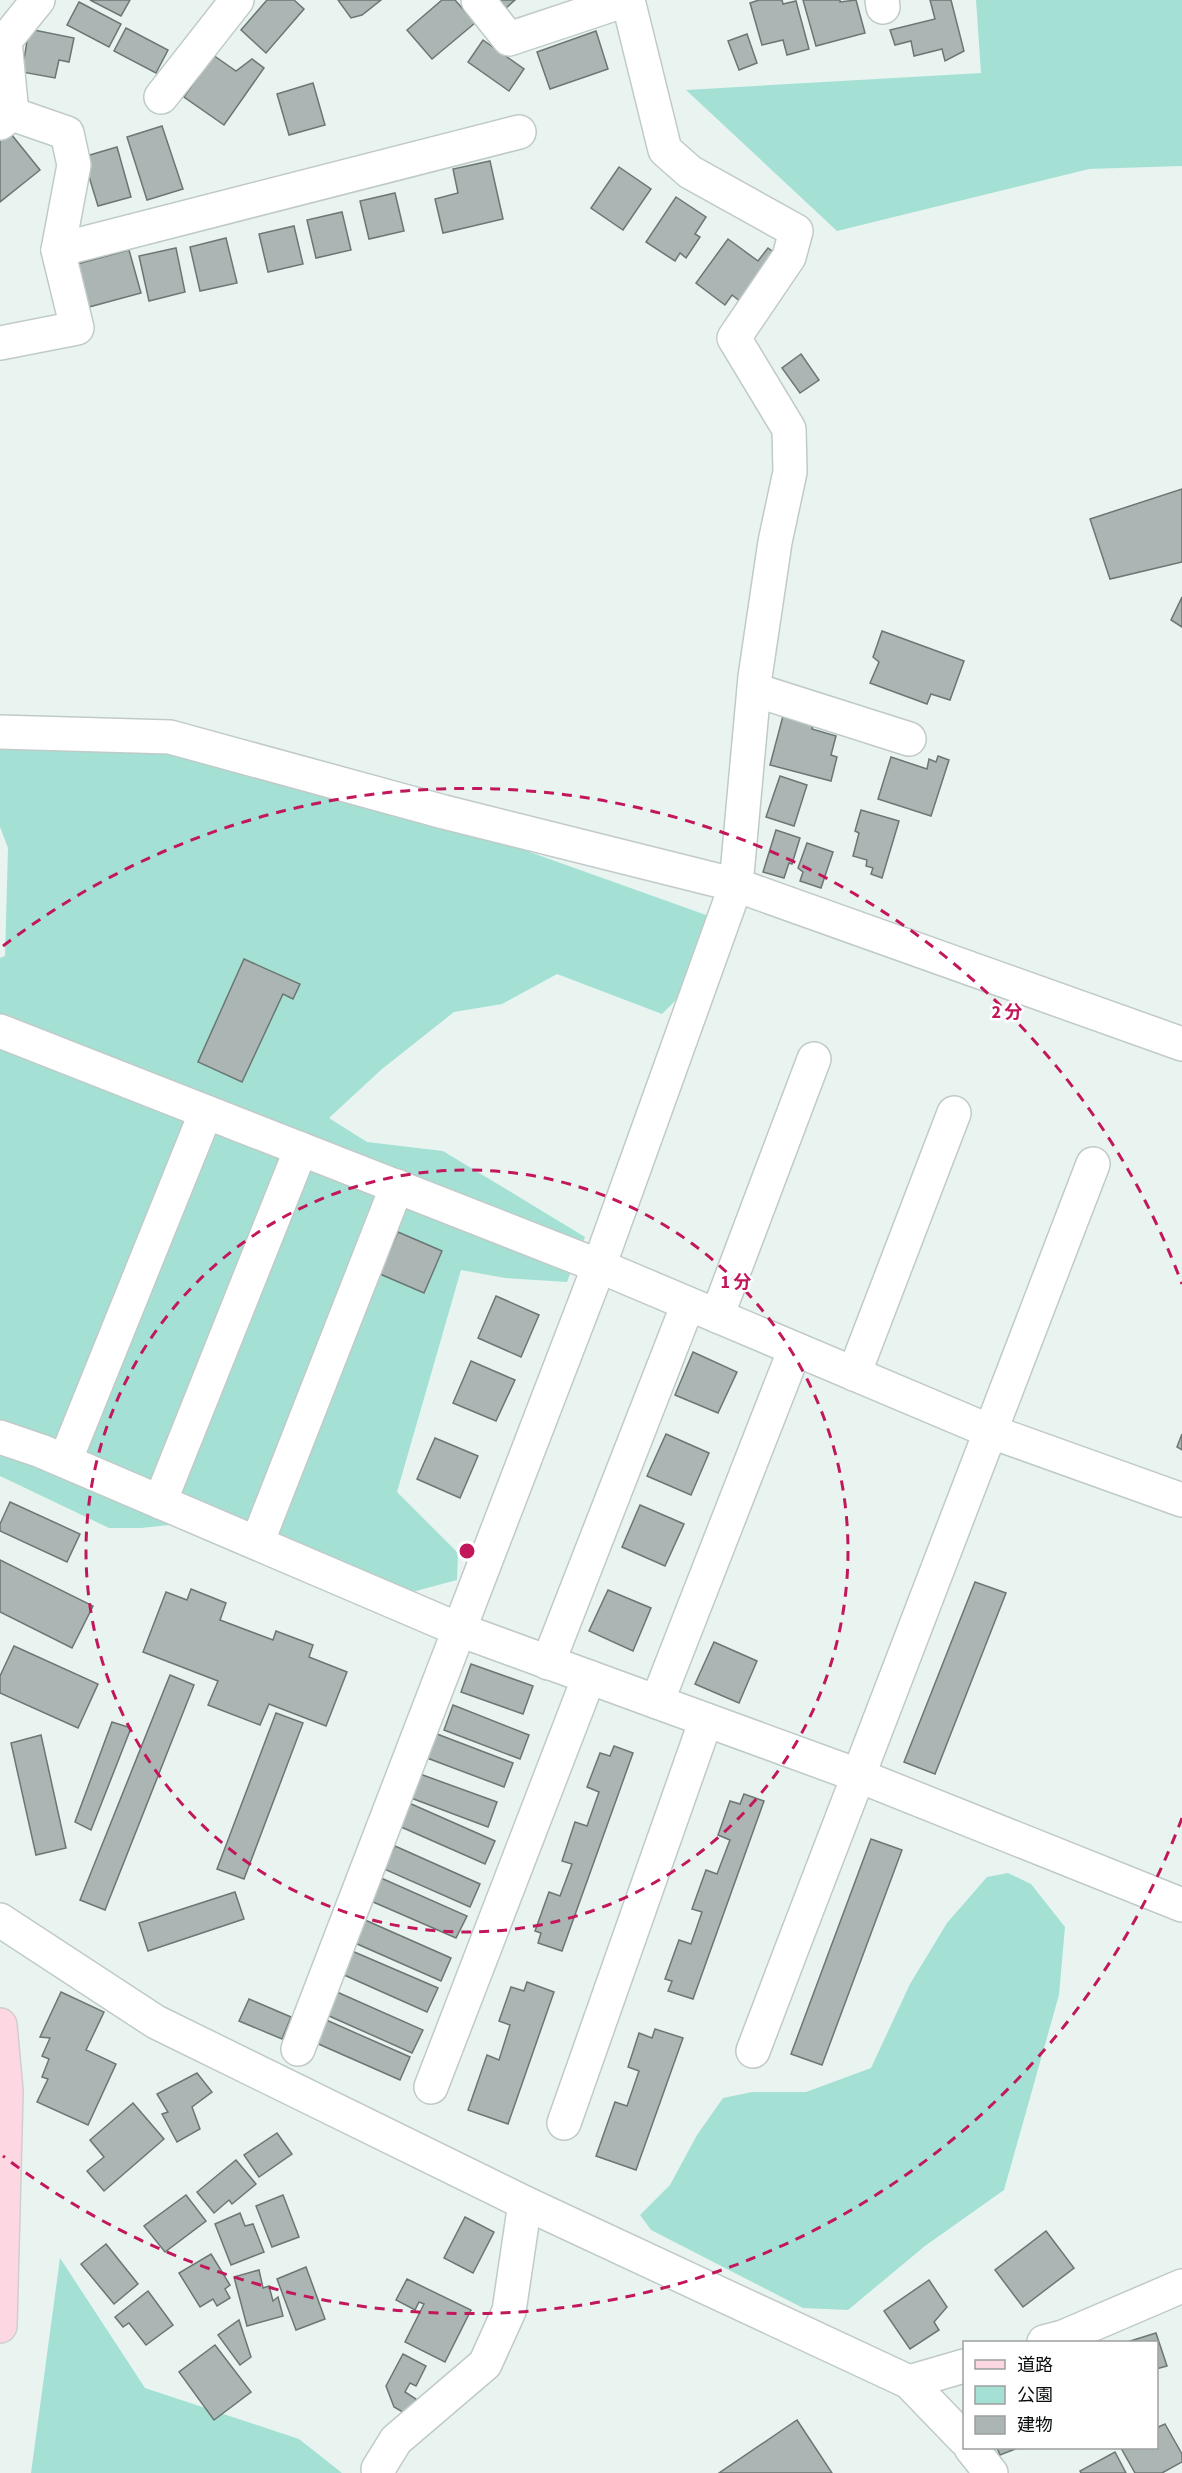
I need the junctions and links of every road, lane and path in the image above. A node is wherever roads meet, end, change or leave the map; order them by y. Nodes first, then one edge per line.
1 (38, 0) edge
2 (237, 0) edge
3 (478, 0) edge
4 (627, 0) edge
5 (161, 97) dead end
6 (6, 118) edge
7 (519, 132) dead end
8 (58, 250) junction
9 (0, 343) edge
10 (755, 690) junction
11 (0, 732) edge
12 (909, 739) dead end
13 (736, 885) junction
14 (0, 1030) edge
15 (1182, 1044) edge
16 (814, 1059) dead end
17 (206, 1112) junction
18 (954, 1113) dead end
19 (301, 1149) junction
20 (1093, 1164) dead end
21 (397, 1186) junction
22 (599, 1266) junction
23 (703, 1310) junction
24 (795, 1349) junction
25 (854, 1374) junction
26 (992, 1432) junction
27 (0, 1437) edge
28 (65, 1461) junction
29 (1182, 1500) edge
30 (160, 1502) junction
31 (257, 1543) junction
32 (460, 1630) junction
33 (548, 1662) junction
34 (589, 1677) junction
35 (657, 1702) junction
36 (706, 1720) junction
37 (857, 1775) junction
38 (1182, 1905) edge
39 (0, 1920) edge
40 (0, 2025) edge
41 (298, 2049) dead end
42 (753, 2051) dead end
43 (431, 2087) dead end
44 (564, 2123) dead end
45 (525, 2203) junction
46 (1182, 2286) edge
47 (0, 2326) edge
48 (1050, 2341) edge
49 (963, 2366) edge
50 (909, 2382) junction
51 (963, 2438) edge
52 (972, 2449) edge
53 (379, 2473) edge
54 (992, 2473) edge

1 - 6 street
2 - 5 street
3 - 4 street
4 - 10 street
6 - 8 street
7 - 8 street
8 - 9 street
10 - 12 street
10 - 13 street
11 - 13 street
13 - 15 street
13 - 22 street
14 - 17 street
16 - 23 street
17 - 19 street
17 - 28 street
18 - 25 street
19 - 21 street
19 - 30 street
20 - 26 street
21 - 22 street
21 - 31 street
22 - 23 street
22 - 32 street
23 - 24 street
23 - 33 street
24 - 25 street
24 - 35 street
25 - 26 street
26 - 29 street
26 - 37 street
27 - 28 street
28 - 30 street
30 - 31 street
31 - 32 street
32 - 33 street
32 - 41 street
33 - 34 street
34 - 35 street
34 - 43 street
35 - 36 street
36 - 37 street
36 - 44 street
37 - 38 street
37 - 42 street
39 - 45 street
40 - 47 main road
45 - 50 street
45 - 53 street
46 - 48 street
49 - 50 street
50 - 51 street
52 - 54 street

